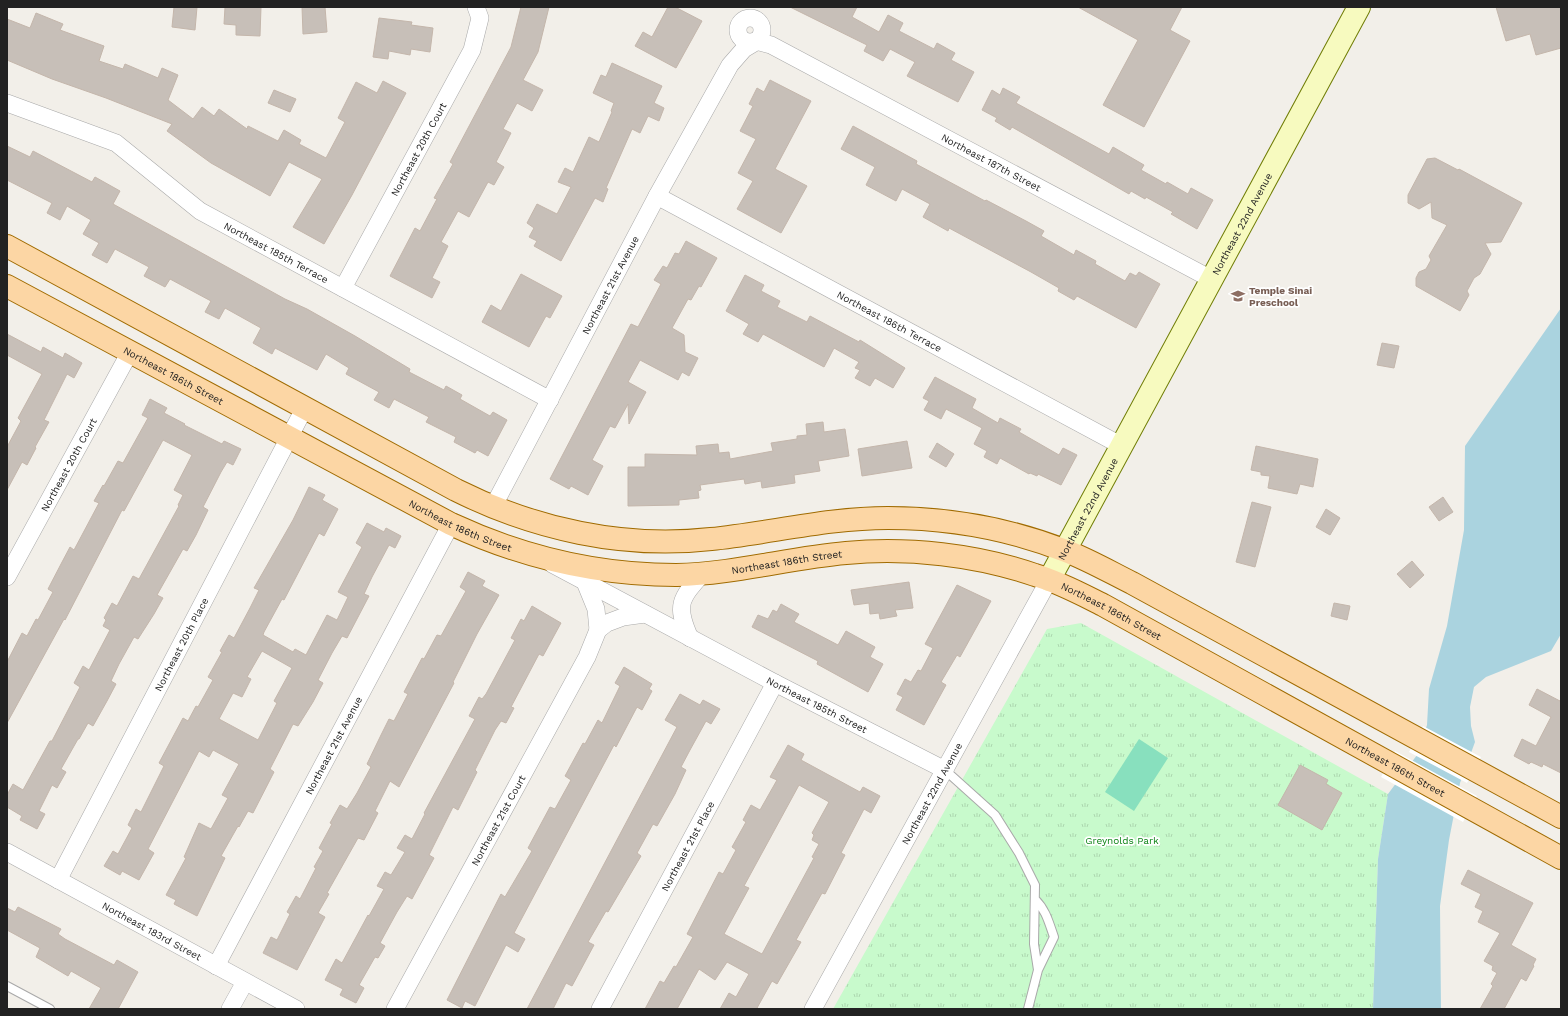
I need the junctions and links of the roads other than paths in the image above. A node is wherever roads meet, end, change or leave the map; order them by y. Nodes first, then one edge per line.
1 (476, 7) edge
2 (761, 7) edge
3 (1359, 7) edge
4 (741, 26) junction
5 (761, 37) junction
6 (730, 65) junction
7 (7, 103) edge
8 (657, 196) junction
9 (7, 246) edge
10 (1211, 279) junction
11 (7, 286) edge
12 (343, 288) junction
13 (130, 352) junction
14 (550, 400) junction
15 (304, 408) junction
16 (288, 438) junction
17 (1122, 446) junction
18 (415, 506) junction
19 (493, 507) junction
20 (451, 524) junction
21 (1065, 551) junction
22 (541, 558) junction
23 (704, 573) junction
24 (7, 577) edge
25 (1049, 580) junction
26 (585, 582) junction
27 (645, 614) junction
28 (598, 630) junction
29 (690, 638) junction
30 (775, 683) junction
31 (1351, 702) junction
32 (1335, 732) junction
33 (946, 770) junction
34 (1561, 817) edge
35 (7, 852) edge
36 (1561, 858) edge
37 (58, 880) junction
38 (1035, 900) junction
39 (216, 966) junction
40 (1038, 970) junction
41 (245, 982) junction
42 (7, 986) edge
43 (50, 1009) edge
44 (230, 1009) edge
45 (296, 1009) edge
46 (395, 1009) edge
47 (600, 1009) edge
48 (813, 1009) edge
49 (1028, 1009) edge

1 - 12 street, Northeast 20th Court
2 - 4 street
2 - 5 street
3 - 10 street, Northeast 22nd Avenue
4 - 5 street
4 - 5 street
4 - 6 street, Northeast 21st Avenue
5 - 6 street, Northeast 21st Avenue
5 - 10 street, Northeast 187th Street
6 - 8 street, Northeast 21st Avenue
7 - 12 street, Northeast 185th Terrace
8 - 14 street, Northeast 21st Avenue
8 - 17 street, Northeast 186th Terrace
9 - 15 main road
10 - 17 street, Northeast 22nd Avenue
11 - 13 main road, Northeast 186th Street
12 - 14 street, Northeast 185th Terrace
13 - 16 main road, Northeast 186th Street
13 - 24 street, Northeast 20th Court
14 - 19 street, Northeast 21st Avenue
15 - 16 street, Northeast 20th Place
15 - 19 main road
16 - 18 main road, Northeast 186th Street
16 - 37 street, Northeast 20th Place
17 - 21 street, Northeast 22nd Avenue
18 - 19 main road
18 - 20 main road, Northeast 186th Street
19 - 21 main road
20 - 22 main road, Northeast 186th Street
20 - 39 street, Northeast 21st Avenue
21 - 25 street, Northeast 22nd Avenue
21 - 31 main road
22 - 23 main road, Northeast 186th Street
22 - 26 street, Northeast 185th Street
23 - 25 main road, Northeast 186th Street
23 - 29 street
25 - 32 main road, Northeast 186th Street
25 - 33 street, Northeast 22nd Avenue
26 - 27 street, Northeast 185th Street
26 - 28 street
27 - 28 street
27 - 29 street, Northeast 185th Street
28 - 46 street, Northeast 21st Court
29 - 30 street, Northeast 185th Street
30 - 33 street, Northeast 185th Street
30 - 47 street, Northeast 21st Place
31 - 32 main road
31 - 34 main road
32 - 36 main road, Northeast 186th Street
33 - 38 lane
33 - 48 street, Northeast 22nd Avenue
35 - 37 street, Northeast 183rd Street
37 - 39 street, Northeast 183rd Street
38 - 40 lane
38 - 40 lane
39 - 41 street, Northeast 183rd Street
40 - 49 lane
41 - 44 street
41 - 45 street, Northeast 183rd Street
42 - 43 lane

